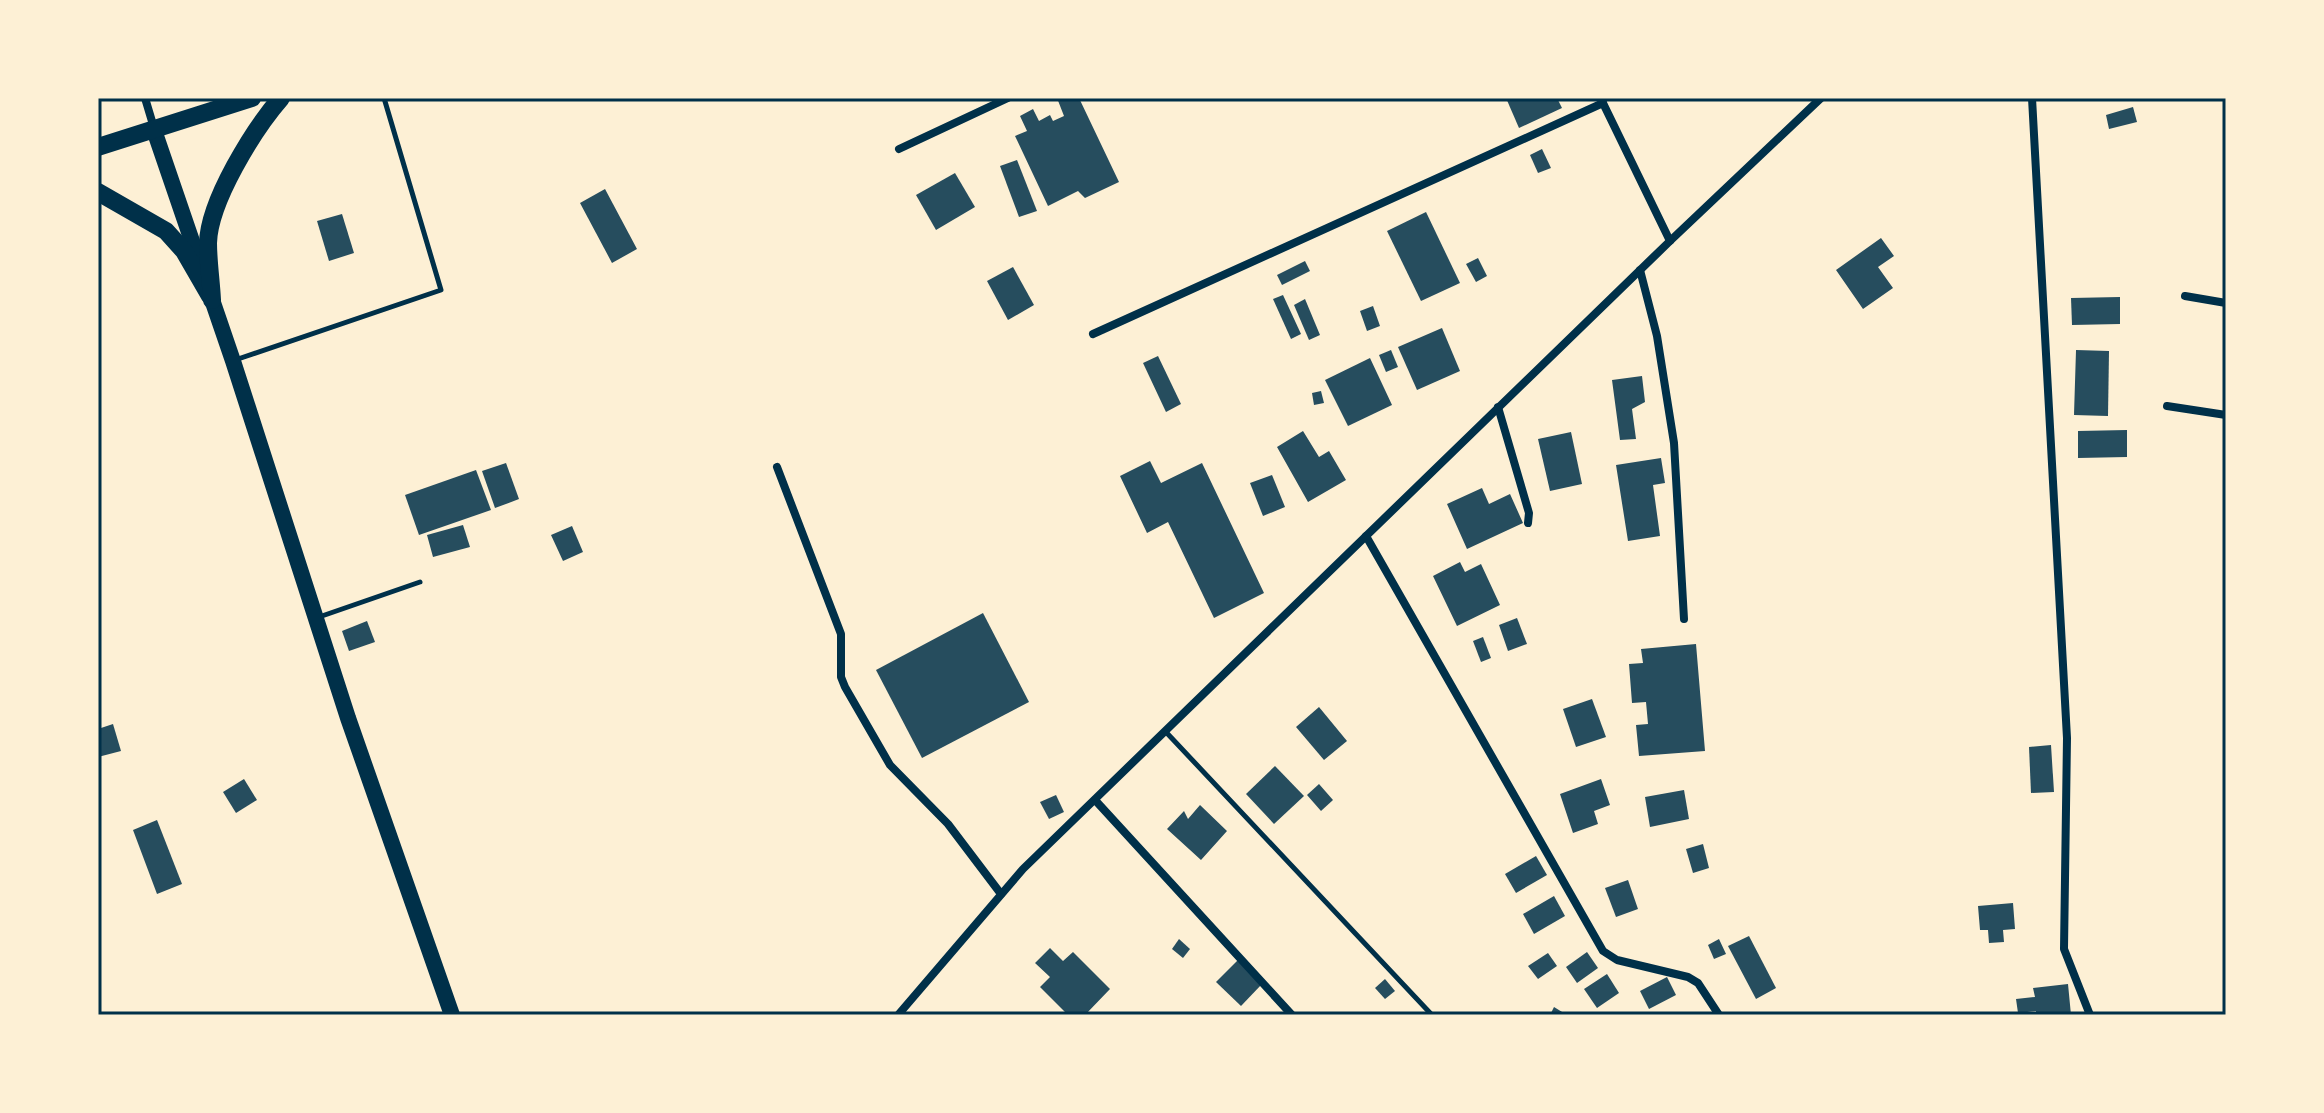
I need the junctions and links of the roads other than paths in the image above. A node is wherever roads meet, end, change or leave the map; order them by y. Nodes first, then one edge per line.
1 (145, 98) edge
2 (252, 98) edge
3 (281, 98) edge
4 (384, 98) edge
5 (1008, 98) edge
6 (1821, 98) edge
7 (2032, 98) edge
8 (1602, 100) edge
9 (154, 130) junction
10 (98, 147) edge
11 (899, 149) dead end
12 (98, 192) edge
13 (1670, 241) junction
14 (1640, 270) junction
15 (2185, 296) dead end
16 (212, 300) junction
17 (2226, 303) edge
18 (1093, 334) dead end
19 (233, 361) junction
20 (2167, 406) dead end
21 (1498, 407) junction
22 (2226, 415) edge
23 (777, 467) dead end
24 (1528, 523) dead end
25 (1366, 536) junction
26 (420, 582) dead end
27 (316, 618) junction
28 (1684, 619) dead end
29 (1165, 731) junction
30 (1095, 800) junction
31 (1001, 894) junction
32 (452, 1015) edge
33 (898, 1015) edge
34 (1292, 1015) edge
35 (1432, 1015) edge
36 (1719, 1015) edge
37 (2090, 1015) edge

1 - 9 street
2 - 9 main road
3 - 16 main road
4 - 19 lane
5 - 11 street
6 - 13 street
7 - 37 street
8 - 13 street
8 - 18 street
9 - 10 main road
9 - 16 main road
12 - 16 main road
13 - 14 street
14 - 21 street
14 - 28 street
15 - 17 street
16 - 19 main road
19 - 27 main road
20 - 22 street
21 - 24 street
21 - 25 street
23 - 31 street
25 - 29 street
25 - 36 street
26 - 27 lane
27 - 32 main road
29 - 30 street
29 - 35 lane
30 - 31 street
30 - 34 street
31 - 33 street

